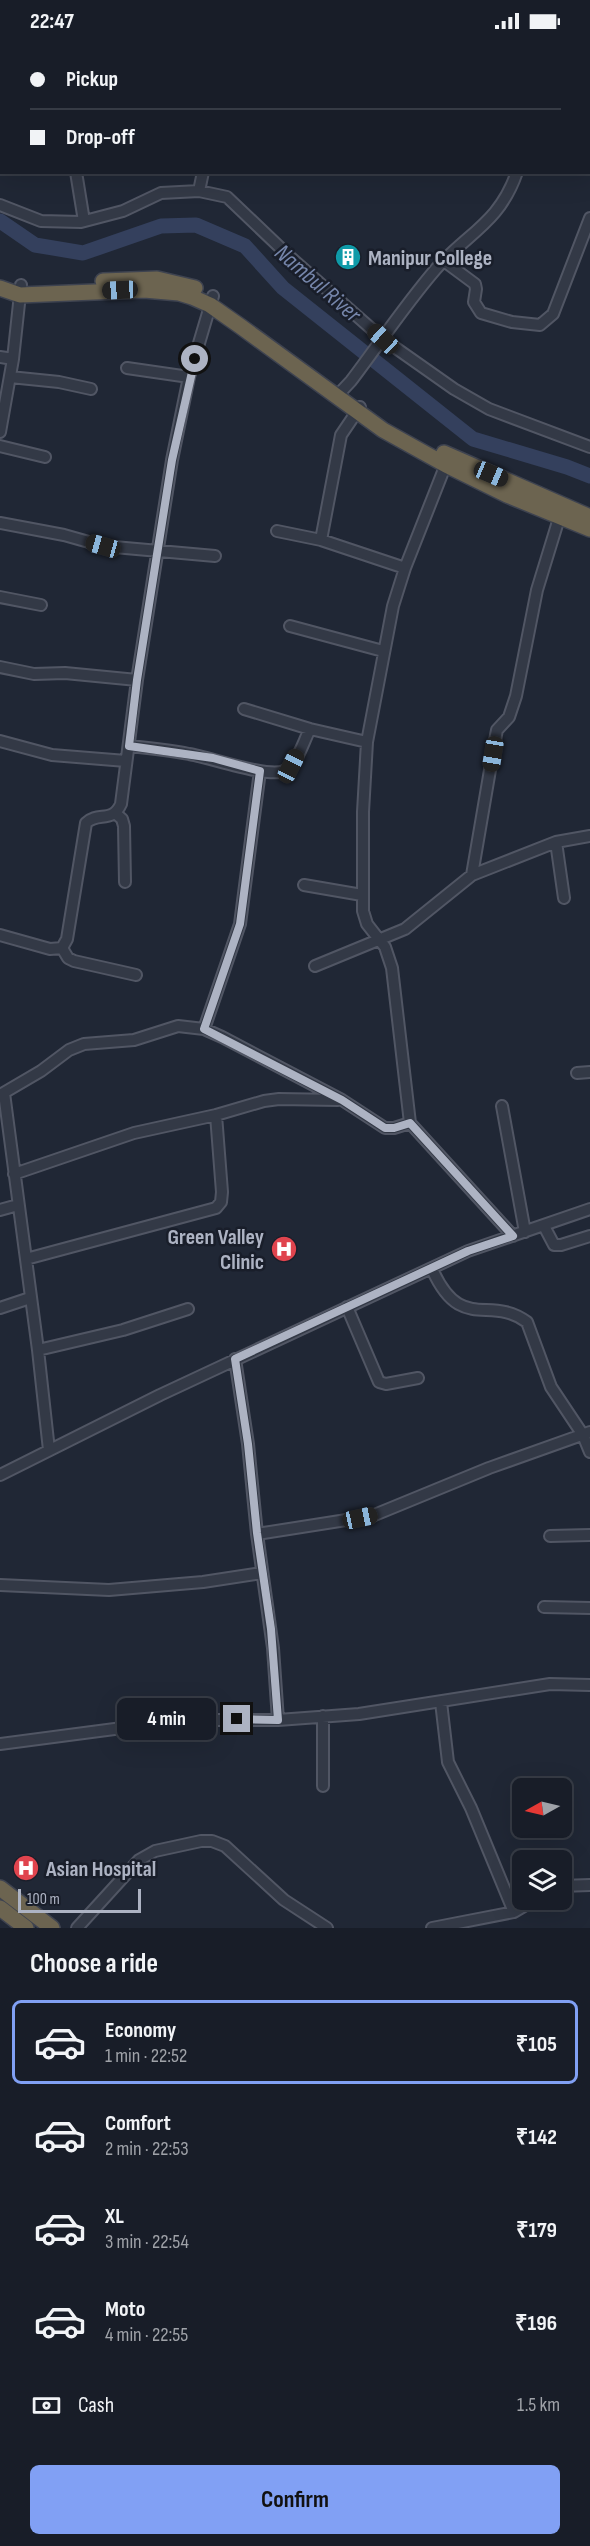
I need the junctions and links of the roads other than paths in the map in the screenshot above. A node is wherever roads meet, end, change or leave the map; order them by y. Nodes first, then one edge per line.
1 (76, 174) edge
2 (203, 174) edge
3 (516, 174) edge
4 (199, 191) junction
5 (0, 205) edge
6 (590, 218) edge
7 (84, 221) junction
8 (444, 261) junction
9 (0, 278) edge
10 (0, 288) edge
11 (21, 290) junction
12 (212, 301) junction
13 (382, 340) junction
14 (0, 357) edge
15 (13, 359) junction
16 (127, 368) dead end
17 (189, 376) junction
18 (10, 377) junction
19 (91, 388) dead end
20 (343, 390) junction
21 (358, 409) junction
22 (0, 432) edge
23 (0, 446) edge
24 (590, 447) edge
25 (45, 457) dead end
26 (448, 461) junction
27 (560, 515) junction
28 (590, 517) edge
29 (0, 523) edge
30 (590, 529) edge
31 (277, 531) dead end
32 (321, 540) junction
33 (159, 551) junction
34 (215, 556) dead end
35 (405, 568) junction
36 (0, 597) edge
37 (41, 605) dead end
38 (290, 626) dead end
39 (383, 651) junction
40 (0, 667) edge
41 (137, 680) junction
42 (244, 709) dead end
43 (310, 729) junction
44 (0, 741) edge
45 (367, 742) junction
46 (129, 746) junction
47 (126, 762) junction
48 (260, 771) junction
49 (115, 813) junction
50 (590, 836) edge
51 (556, 842) junction
52 (472, 875) junction
53 (124, 882) dead end
54 (304, 885) dead end
55 (362, 896) junction
56 (564, 898) dead end
57 (0, 935) edge
58 (381, 939) junction
59 (62, 948) junction
60 (315, 966) dead end
61 (136, 975) dead end
62 (204, 1029) junction
63 (590, 1072) edge
64 (578, 1073) dead end
65 (2, 1094) edge
66 (342, 1100) junction
67 (502, 1106) dead end
68 (216, 1115) junction
69 (410, 1123) junction
70 (14, 1174) junction
71 (18, 1205) junction
72 (590, 1209) edge
73 (0, 1210) edge
74 (544, 1228) junction
75 (525, 1232) junction
76 (513, 1236) junction
77 (590, 1236) edge
78 (26, 1258) junction
79 (432, 1269) junction
80 (30, 1298) junction
81 (347, 1307) junction
82 (0, 1308) edge
83 (188, 1309) dead end
84 (38, 1350) junction
85 (235, 1359) junction
86 (418, 1378) dead end
87 (586, 1433) edge
88 (49, 1450) junction
89 (590, 1452) edge
90 (0, 1475) edge
91 (257, 1533) junction
92 (590, 1535) edge
93 (550, 1536) dead end
94 (262, 1573) junction
95 (0, 1585) edge
96 (544, 1607) dead end
97 (590, 1608) edge
98 (590, 1685) edge
99 (441, 1702) junction
100 (322, 1716) junction
101 (278, 1720) junction
102 (0, 1744) edge
103 (323, 1786) dead end
104 (572, 1886) edge
105 (590, 1886) edge
106 (0, 1887) edge
107 (0, 1908) edge
108 (517, 1910) edge
109 (514, 1912) junction
110 (26, 1928) edge
111 (52, 1928) edge
112 (77, 1928) edge
113 (327, 1928) edge
114 (432, 1928) edge

1 - 7 street
2 - 4 street
3 - 8 street
4 - 7 street
4 - 13 street
5 - 7 street
6 - 8 street
8 - 13 street
9 - 11 highway
10 - 11 highway
11 - 12 highway
11 - 15 street
12 - 17 street
12 - 20 highway
13 - 20 street
13 - 24 street
14 - 15 street
15 - 18 street
16 - 17 street
17 - 33 street
18 - 19 street
18 - 22 street
20 - 21 highway
21 - 26 highway
21 - 32 street
23 - 25 street
26 - 27 highway
26 - 28 highway
26 - 35 street
27 - 30 highway
27 - 52 street
29 - 33 street
31 - 32 street
32 - 35 street
33 - 34 street
33 - 41 street
35 - 39 street
36 - 37 street
38 - 39 street
39 - 45 street
40 - 41 street
41 - 46 street
42 - 43 street
43 - 45 street
43 - 48 street
44 - 47 street
45 - 55 street
46 - 47 street
46 - 48 street
47 - 49 street
48 - 62 street
49 - 53 street
49 - 59 street
50 - 51 street
51 - 52 street
51 - 56 street
52 - 58 street
54 - 55 street
55 - 58 street
57 - 59 street
58 - 60 street
58 - 69 street
59 - 61 street
62 - 65 street
62 - 66 street
63 - 64 street
65 - 70 street
66 - 68 street
66 - 69 street
67 - 75 street
68 - 70 street
68 - 78 street
69 - 76 street
70 - 71 street
71 - 73 street
71 - 78 street
72 - 74 street
74 - 75 street
74 - 77 street
75 - 76 street
76 - 79 street
78 - 80 street
79 - 81 street
79 - 87 street
80 - 82 street
80 - 84 street
81 - 85 street
81 - 86 street
83 - 84 street
84 - 88 street
85 - 88 street
85 - 91 street
87 - 89 street
87 - 91 street
88 - 90 street
91 - 94 street
92 - 93 street
94 - 95 street
94 - 101 street
96 - 97 street
98 - 99 street
99 - 100 street
99 - 109 street
100 - 101 street
100 - 103 street
101 - 102 street
104 - 105 street
106 - 111 highway
107 - 110 highway
108 - 109 street
109 - 114 street
112 - 113 street

